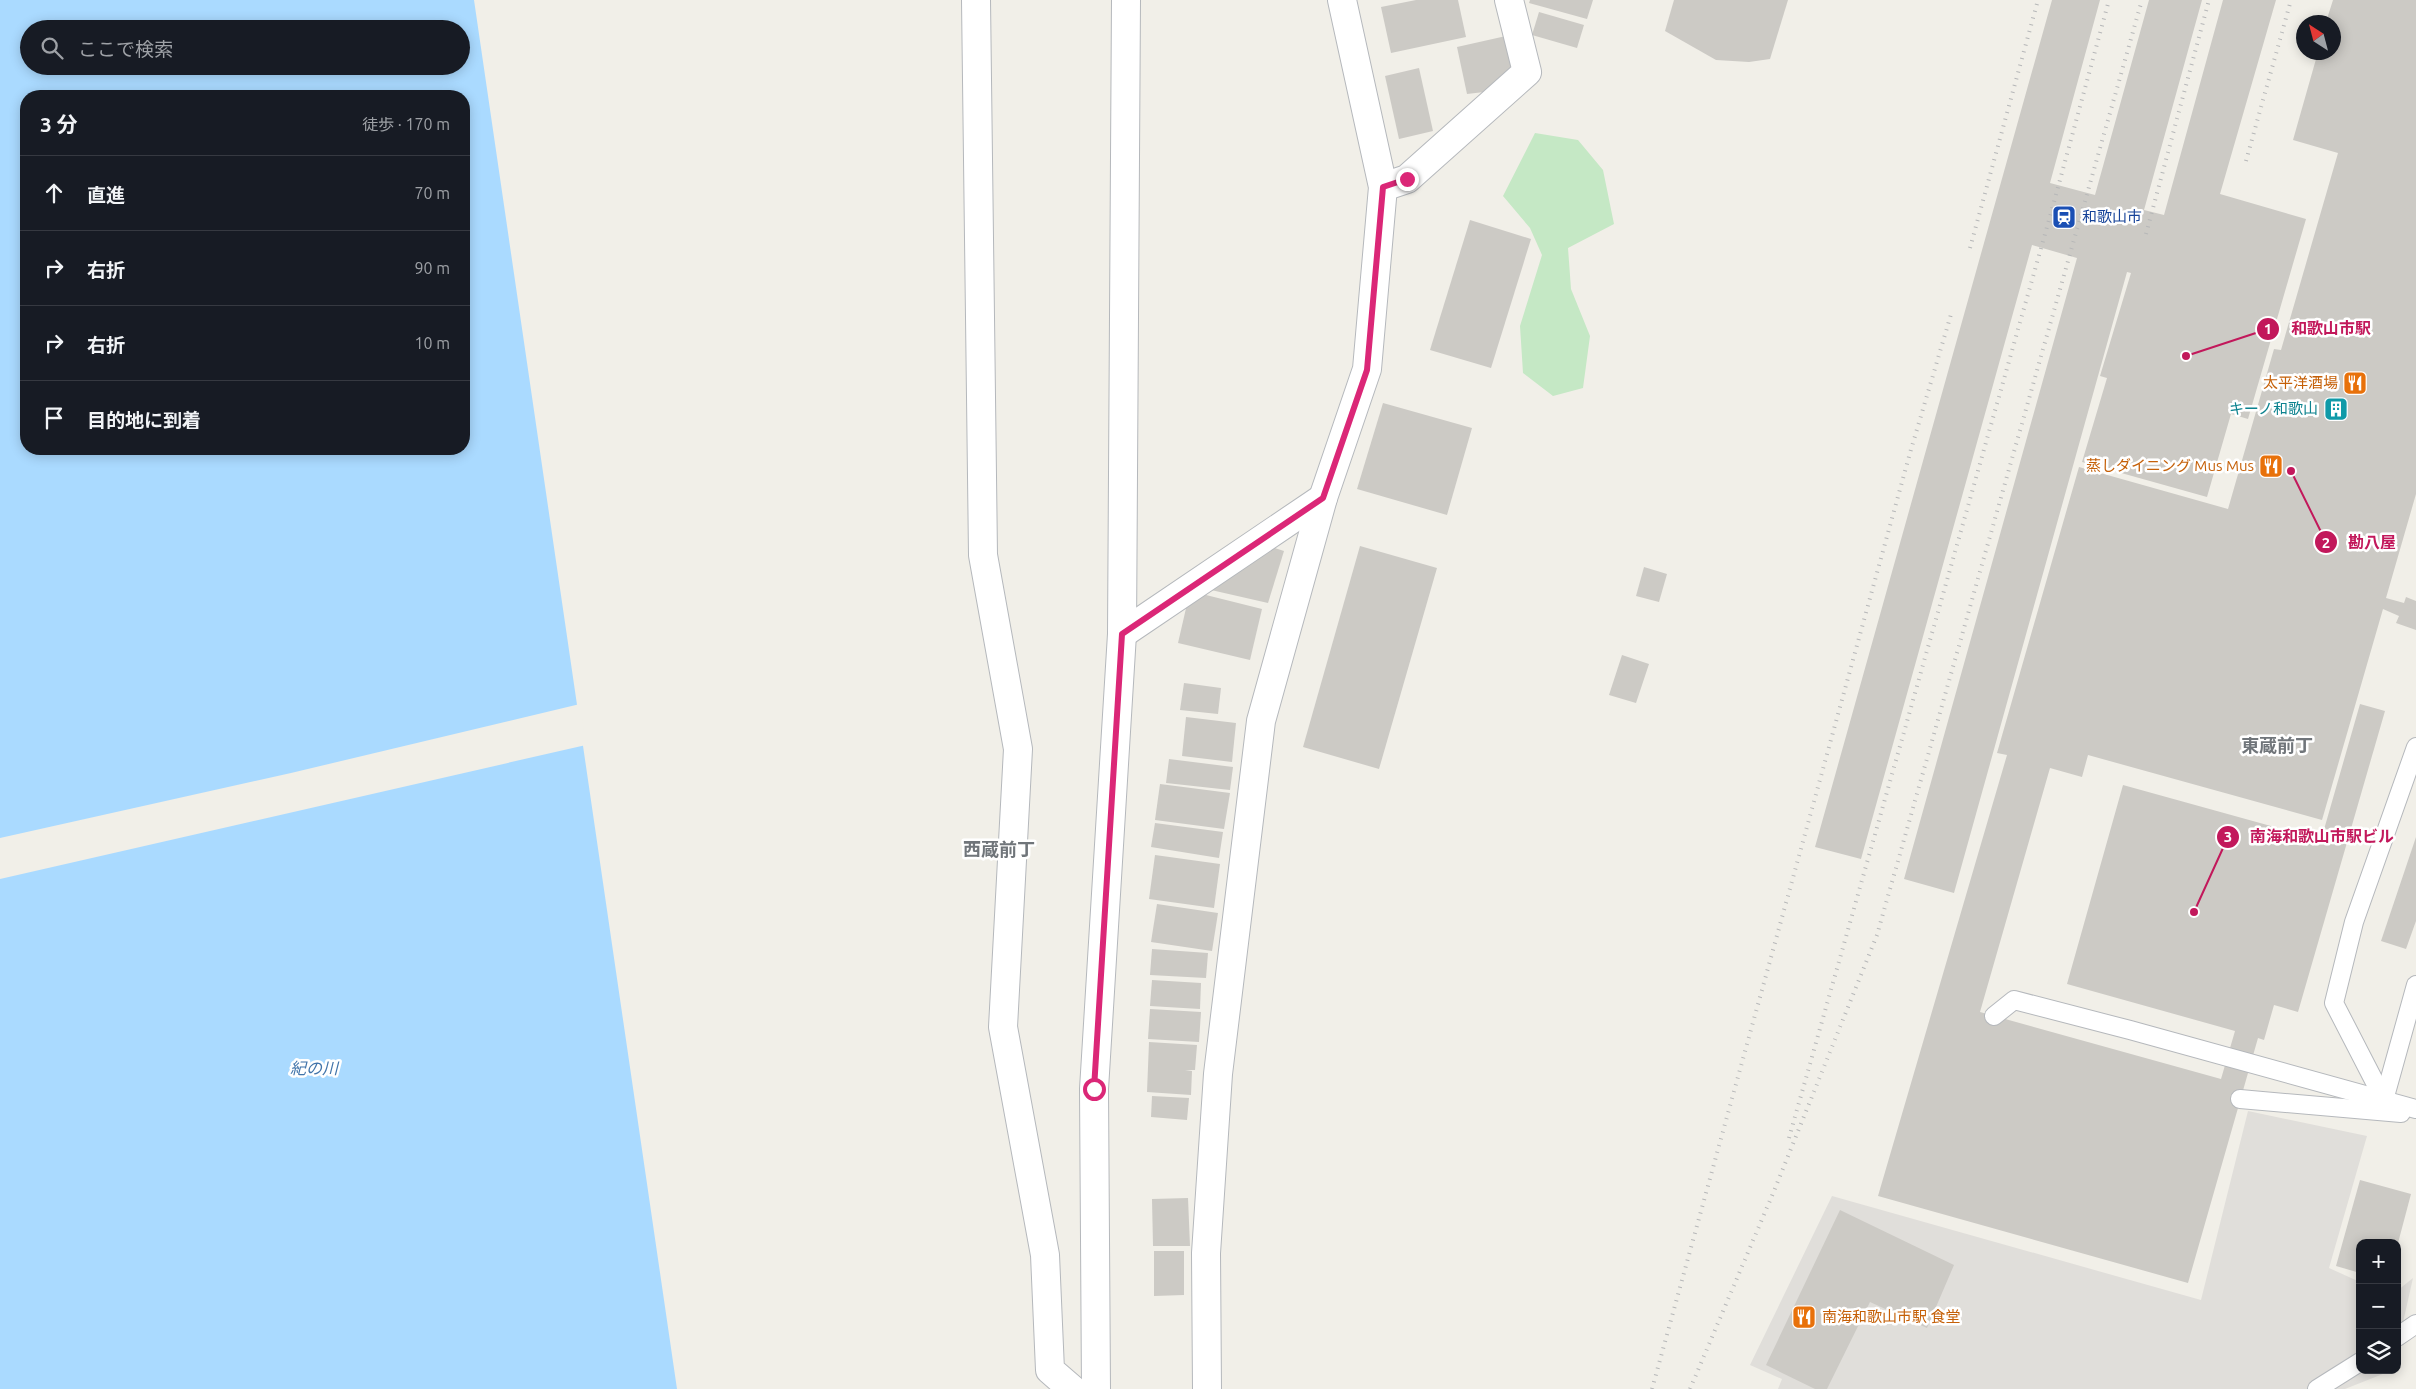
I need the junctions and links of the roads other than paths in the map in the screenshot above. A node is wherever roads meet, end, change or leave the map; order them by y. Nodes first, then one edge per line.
1 (976, 0) edge
2 (1126, 0) edge
3 (1342, 0) edge
4 (1509, 0) edge
5 (1383, 187) junction
6 (1323, 498) junction
7 (1122, 634) junction
8 (2416, 747) edge
9 (2416, 984) edge
10 (1994, 1016) dead end
11 (2240, 1099) dead end
12 (2384, 1100) junction
13 (2416, 1109) edge
14 (2416, 1115) edge
15 (2416, 1324) edge
16 (2401, 1334) edge
17 (2356, 1365) edge
18 (1072, 1389) edge
19 (1096, 1389) edge
20 (1207, 1389) edge
21 (2317, 1389) edge

1 - 18 street
2 - 7 street
3 - 5 street
4 - 5 street
5 - 6 street
6 - 7 street
6 - 20 street
7 - 19 street
8 - 12 lane
9 - 12 lane
10 - 12 lane
11 - 14 lane
12 - 13 lane
15 - 16 lane
17 - 21 lane

